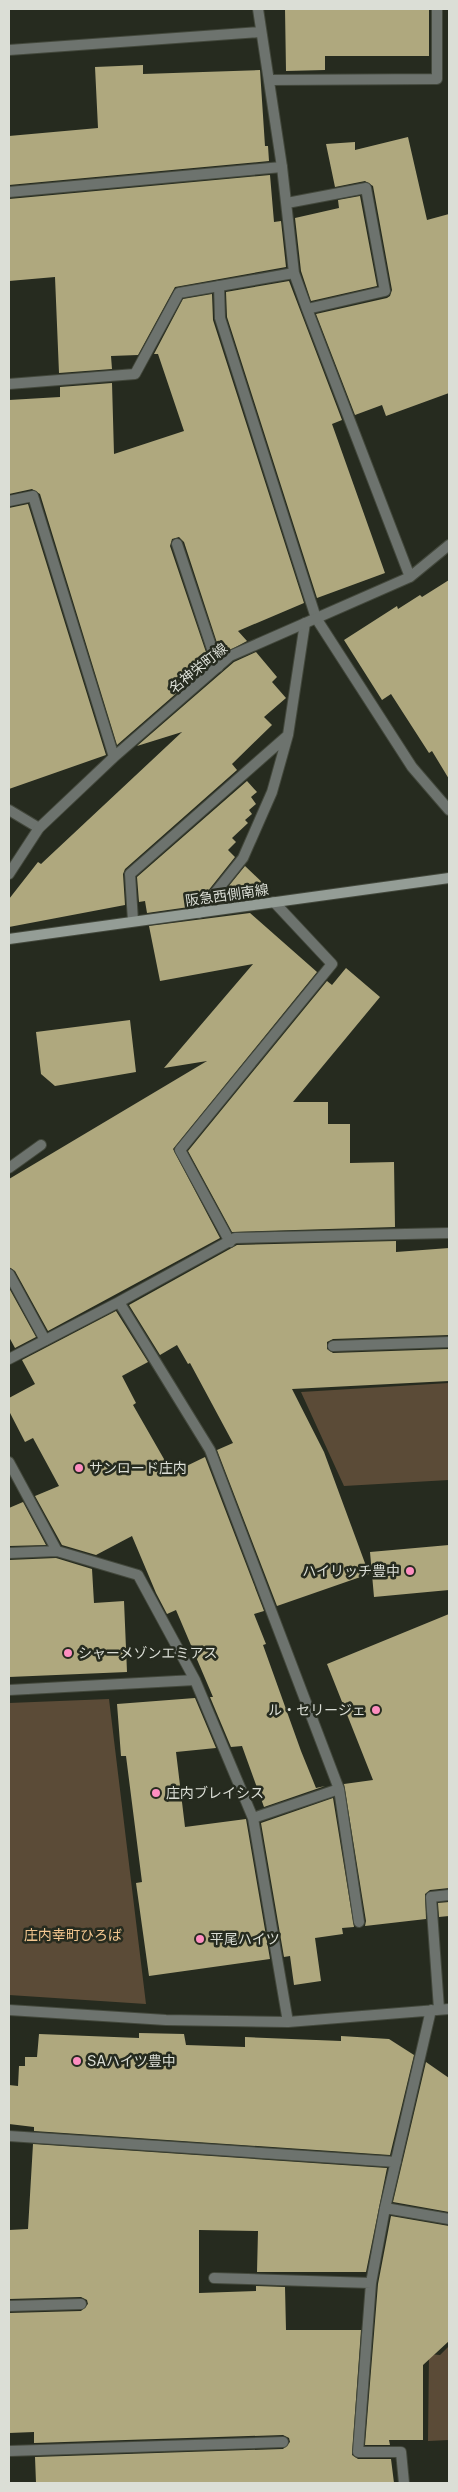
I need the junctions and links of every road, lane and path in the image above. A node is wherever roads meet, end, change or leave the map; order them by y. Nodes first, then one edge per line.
1 (258, 9) edge
2 (437, 9) edge
3 (260, 32) junction
4 (9, 50) edge
5 (270, 80) junction
6 (282, 167) junction
7 (9, 192) edge
8 (287, 203) junction
9 (294, 273) junction
10 (219, 286) junction
11 (307, 309) junction
12 (9, 384) edge
13 (9, 501) edge
14 (177, 544) dead end
15 (449, 545) edge
16 (410, 577) junction
17 (316, 618) junction
18 (305, 623) junction
19 (218, 667) junction
20 (288, 735) junction
21 (114, 758) junction
22 (9, 810) edge
23 (449, 810) edge
24 (39, 828) junction
25 (9, 874) edge
26 (449, 878) edge
27 (274, 902) junction
28 (199, 912) junction
29 (133, 922) junction
30 (9, 939) edge
31 (41, 1145) dead end
32 (9, 1168) edge
33 (449, 1233) edge
34 (230, 1242) junction
35 (9, 1274) edge
36 (119, 1302) junction
37 (45, 1340) junction
38 (449, 1342) edge
39 (333, 1346) dead end
40 (9, 1359) edge
41 (9, 1462) edge
42 (57, 1551) junction
43 (9, 1554) edge
44 (195, 1680) junction
45 (9, 1690) edge
46 (339, 1789) junction
47 (253, 1818) junction
48 (449, 1895) edge
49 (359, 1922) dead end
50 (440, 2009) edge
51 (9, 2010) edge
52 (288, 2022) junction
53 (9, 2136) edge
54 (396, 2162) junction
55 (385, 2208) junction
56 (449, 2219) edge
57 (214, 2278) dead end
58 (371, 2283) junction
59 (81, 2304) dead end
60 (9, 2306) edge
61 (283, 2442) dead end
62 (9, 2451) edge
63 (404, 2483) edge

1 - 3 street
2 - 5 street
3 - 4 street
3 - 5 street
5 - 6 street
6 - 7 street
6 - 8 street
8 - 9 street
8 - 11 street
9 - 10 street
9 - 11 street
10 - 12 street
10 - 17 street
11 - 16 street
13 - 21 street
14 - 19 street
15 - 16 street, 名神栄町線
16 - 17 street, 名神栄町線
17 - 18 street, 名神栄町線
17 - 23 street
18 - 19 street, 名神栄町線
18 - 20 street
19 - 21 street, 名神栄町線
20 - 28 street
20 - 29 street
21 - 24 street, 名神栄町線
22 - 24 street
24 - 25 street, 名神栄町線
26 - 27 street, 阪急西側南線
27 - 28 street, 阪急西側南線
27 - 34 street
28 - 29 street, 阪急西側南線
29 - 30 street, 阪急西側南線
31 - 32 street
33 - 34 street
34 - 36 street
35 - 37 street
36 - 37 street
36 - 46 street
37 - 40 street
38 - 39 street
41 - 42 street
42 - 43 street
42 - 44 street
44 - 45 street
44 - 47 street
46 - 47 street
46 - 49 street
47 - 52 street
48 - 50 street
50 - 52 street
50 - 54 street
51 - 52 street
53 - 54 street
54 - 55 street
55 - 56 street
55 - 58 street
57 - 58 street
58 - 63 street
59 - 60 street
61 - 62 street

